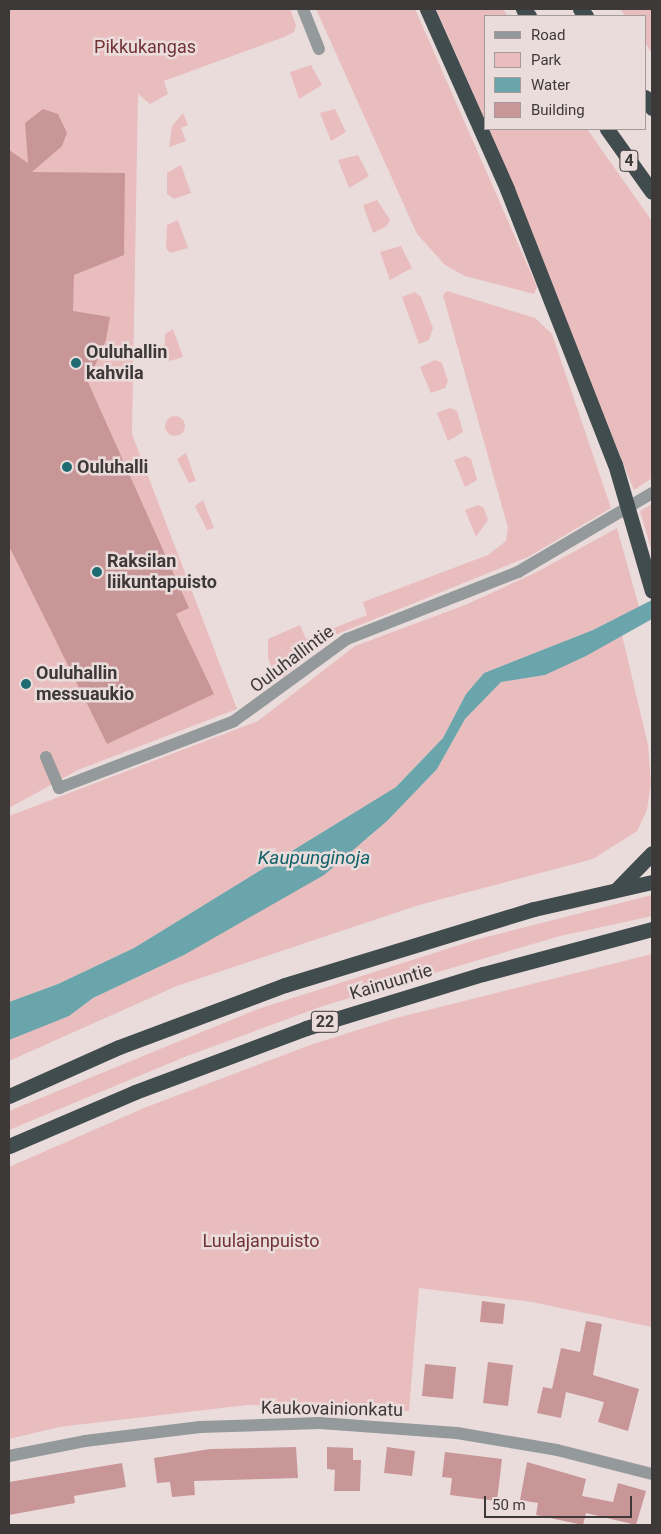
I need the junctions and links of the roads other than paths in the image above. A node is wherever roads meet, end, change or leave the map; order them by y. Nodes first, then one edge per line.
1 (303, 9) edge
2 (427, 9) edge
3 (319, 49) dead end
4 (608, 130) edge
5 (652, 192) edge
6 (652, 493) edge
7 (652, 590) edge
8 (46, 757) dead end
9 (652, 853) edge
10 (652, 882) edge
11 (617, 889) junction
12 (652, 929) edge
13 (620, 939) junction
14 (652, 941) edge
15 (9, 1096) edge
16 (9, 1146) edge
17 (9, 1456) edge
18 (652, 1474) edge

1 - 3 street
2 - 7 highway, bridge
4 - 5 highway, 4
6 - 8 street, Ouluhallintie
9 - 11 highway
10 - 11 highway, Kainuuntie
11 - 15 highway, Kainuuntie
12 - 13 highway, Kainuuntie / 22
13 - 14 highway
13 - 16 highway, Kainuuntie / 22
17 - 18 street, Kaukovainionkatu

